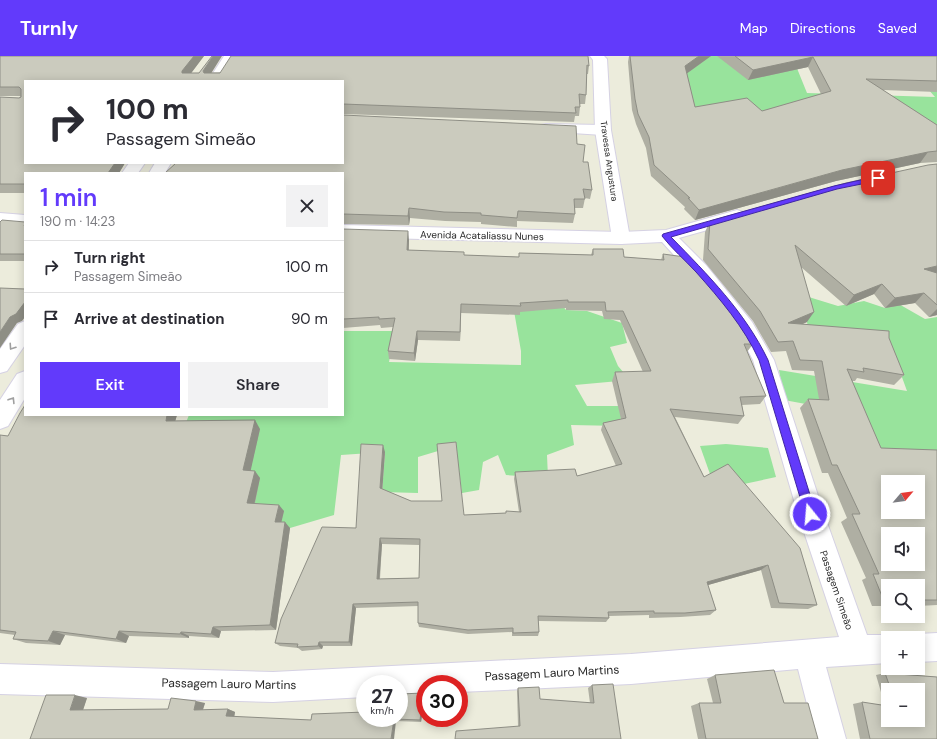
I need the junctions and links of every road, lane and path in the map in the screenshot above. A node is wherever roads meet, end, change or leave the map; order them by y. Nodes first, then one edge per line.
1 (230, 56) edge
2 (600, 57) edge
3 (216, 80) edge
4 (532, 127) edge
5 (604, 130) junction
6 (753, 211) edge
7 (0, 219) edge
8 (24, 221) edge
9 (344, 231) edge
10 (666, 236) junction
11 (621, 238) junction
12 (24, 330) edge
13 (0, 365) edge
14 (24, 382) edge
15 (0, 419) edge
16 (937, 647) edge
17 (925, 648) edge
18 (881, 649) edge
19 (858, 650) junction
20 (808, 654) junction
21 (0, 679) edge
22 (831, 739) edge

1 - 3 street
2 - 5 street, Travessa Angustura
4 - 5 street
5 - 11 street, Travessa Angustura
6 - 10 street
7 - 8 street
9 - 11 street, Avenida Acataliassu Nunes
10 - 11 street
10 - 19 street, Passagem Simeão
12 -> 13 street
15 -> 14 street
16 - 17 street
18 - 19 street, Passagem Lauro Martins
19 - 20 street, Passagem Lauro Martins
20 - 21 street, Passagem Lauro Martins
20 - 22 street

